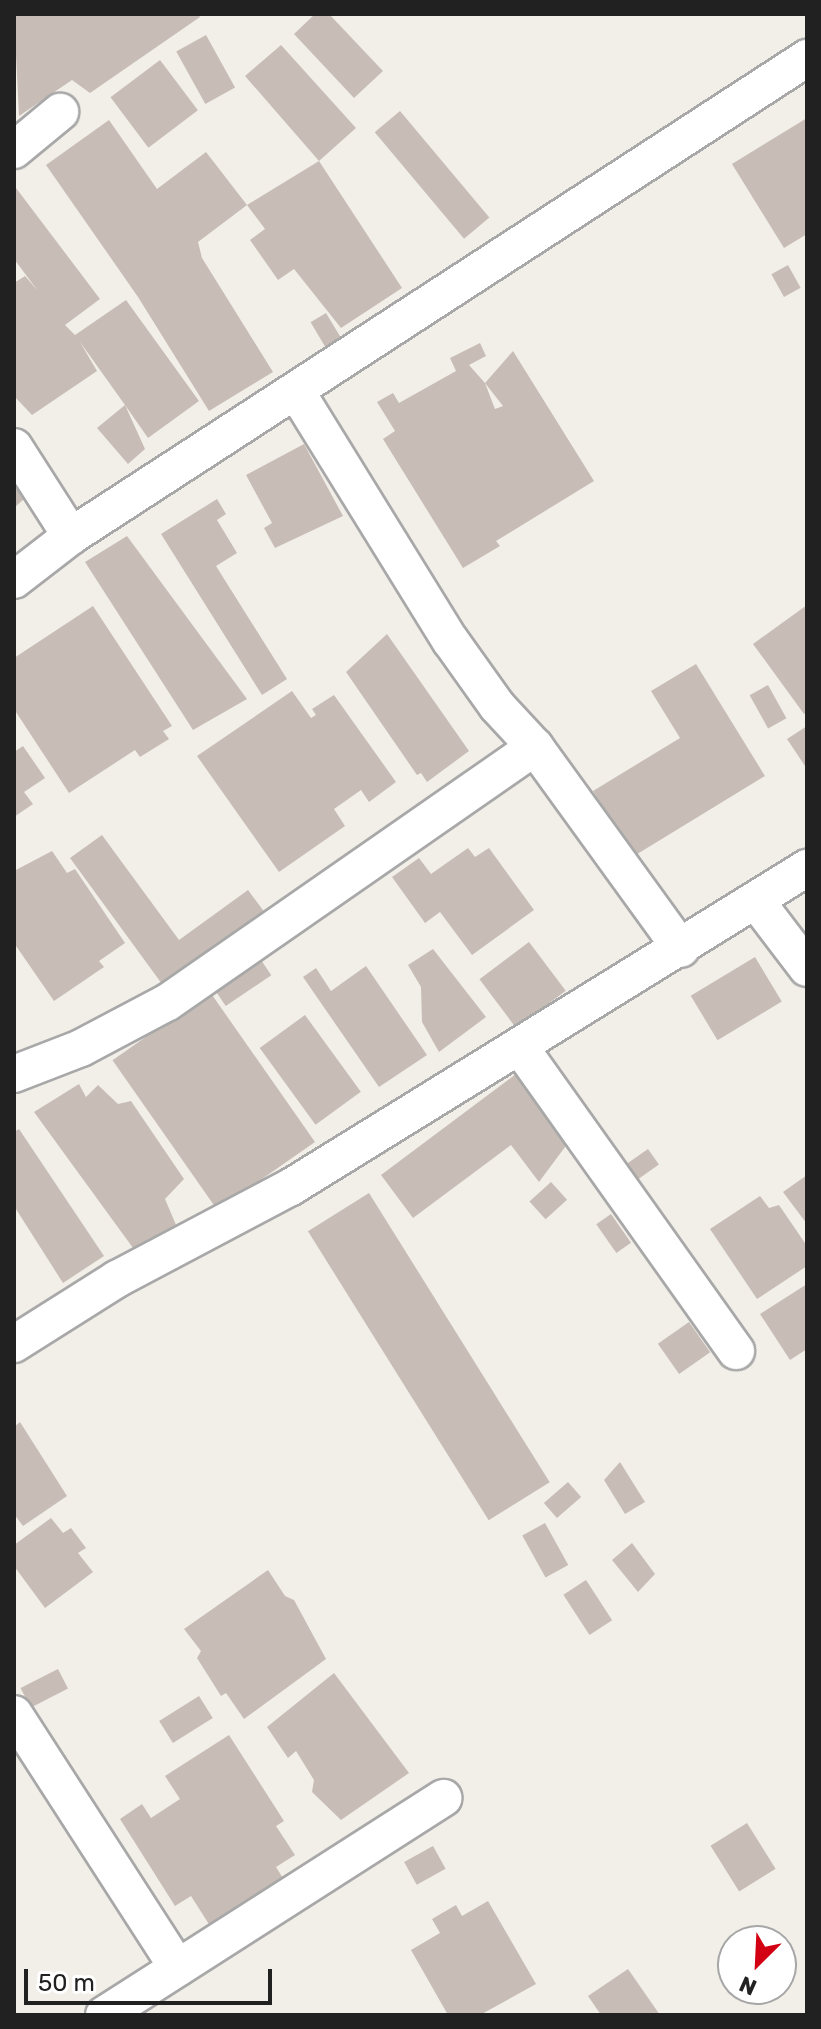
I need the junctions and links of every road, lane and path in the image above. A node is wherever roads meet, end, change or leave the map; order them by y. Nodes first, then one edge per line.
1 (807, 58) edge
2 (60, 112) dead end
3 (14, 150) edge
4 (296, 391) junction
5 (14, 447) edge
6 (71, 536) junction
7 (14, 580) edge
8 (535, 747) junction
9 (807, 868) edge
10 (756, 901) junction
11 (681, 949) junction
12 (807, 968) edge
13 (520, 1047) junction
14 (14, 1074) edge
15 (14, 1344) edge
16 (736, 1351) dead end
17 (14, 1714) edge
18 (443, 1798) dead end
19 (178, 1968) junction
20 (104, 2015) edge

1 - 4 street
2 - 3 street
4 - 6 street
4 - 8 street
5 - 6 street
6 - 7 street
8 - 11 street
8 - 14 street
9 - 10 street
10 - 11 street
10 - 12 street
11 - 13 street
13 - 15 street
13 - 16 street
17 - 19 street
18 - 19 street
19 - 20 street

